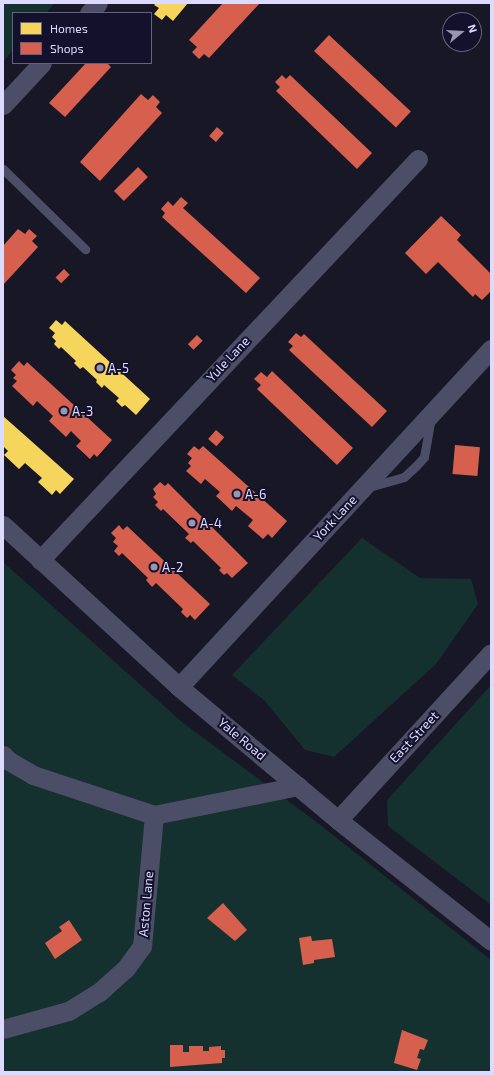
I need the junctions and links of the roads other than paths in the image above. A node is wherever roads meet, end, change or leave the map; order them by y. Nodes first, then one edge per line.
1 (98, 3) edge
2 (90, 12) edge
3 (41, 64) edge
4 (3, 105) edge
5 (418, 159) dead end
6 (3, 169) edge
7 (85, 249) dead end
8 (491, 349) edge
9 (3, 525) edge
10 (40, 560) junction
11 (491, 653) edge
12 (178, 687) junction
13 (3, 755) edge
14 (298, 786) junction
15 (154, 815) junction
16 (338, 820) junction
17 (491, 941) edge
18 (3, 1029) edge

1 - 2 street
3 - 4 street
5 - 10 street, Yule Lane
6 - 7 lane
8 - 12 street, York Lane
9 - 10 street, Yale Road
10 - 12 street, Yale Road
11 - 16 street, East Street
12 - 14 street, Yale Road
13 - 15 street
14 - 15 street
14 - 16 street, Yale Road
15 - 18 street, Aston Lane
16 - 17 street, Yale Road

